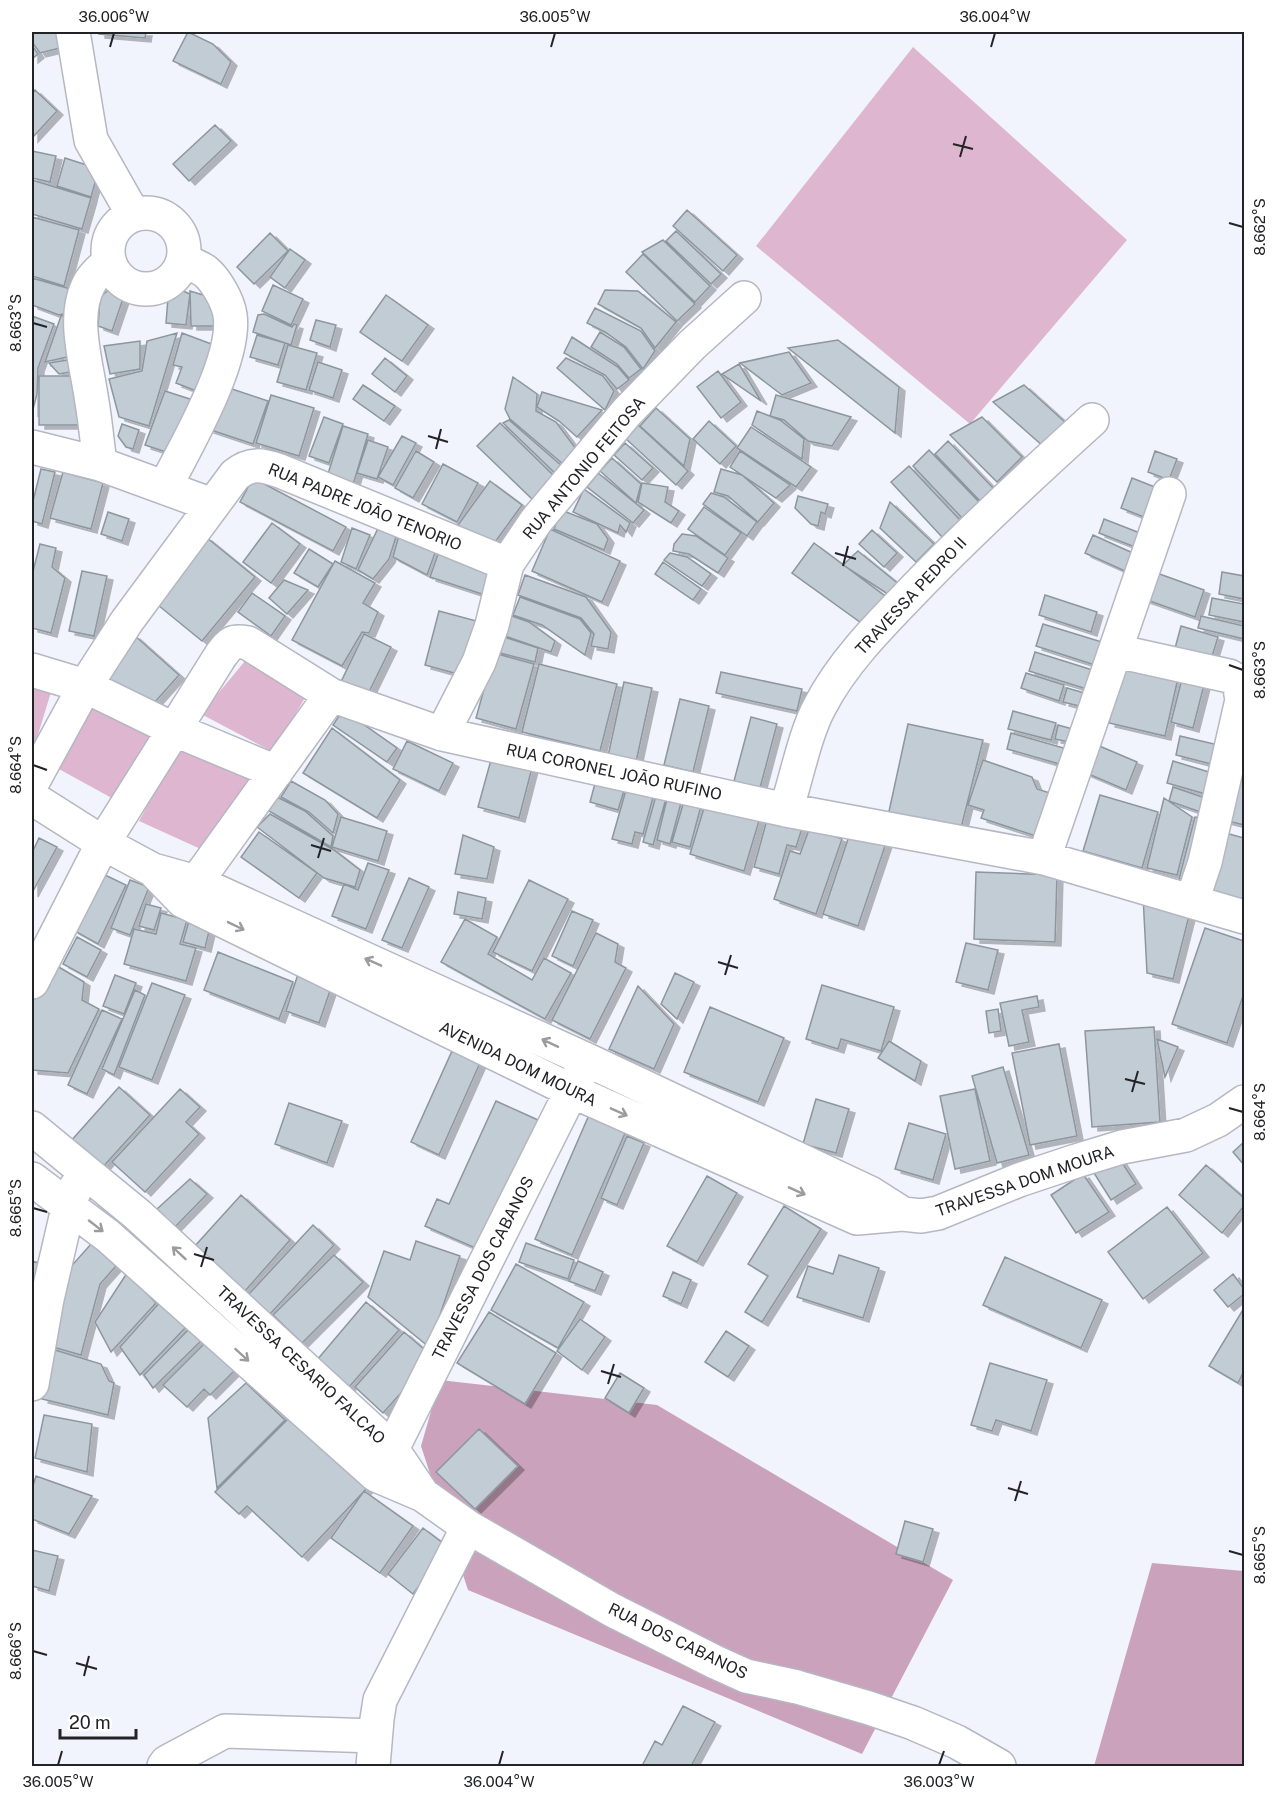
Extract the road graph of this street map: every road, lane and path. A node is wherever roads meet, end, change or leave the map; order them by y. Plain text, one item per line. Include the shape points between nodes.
1 (73, 32) edge
2 (133, 214) junction
3 (184, 260) junction
4 (109, 262) junction
5 (744, 298) dead end
6 (1092, 420) dead end
7 (32, 447) edge
8 (100, 464) junction
9 (165, 487) junction
10 (1168, 494) dead end
11 (212, 505) junction
12 (507, 564) junction
13 (1116, 651) junction
14 (32, 670) edge
15 (85, 686) junction
16 (330, 695) junction
17 (173, 729) junction
18 (442, 734) junction
19 (276, 772) junction
20 (32, 783) edge
21 (32, 798) edge
22 (786, 810) junction
23 (103, 843) junction
24 (1044, 858) junction
25 (190, 891) junction
26 (1192, 901) junction
27 (1245, 917) edge
28 (32, 982) edge
29 (437, 1008) junction
30 (587, 1060) junction
31 (572, 1091) junction
32 (1245, 1102) edge
33 (32, 1128) edge
34 (723, 1141) junction
35 (83, 1172) junction
36 (32, 1179) edge
37 (69, 1204) junction
38 (863, 1205) joint
39 (32, 1384) edge
40 (384, 1462) junction
41 (468, 1527) junction
42 (374, 1751) edge
43 (164, 1767) edge
44 (999, 1767) edge

1 - 2 street via 91,140
2 - 3 street via 153,213 172,222 184,239
2 - 4 street via 117,225 108,243
3 - 4 street via 171,281 147,290 124,282
3 - 9 street via 206,272 222,294 230,314 230,340 202,416
4 - 8 street via 90,283 81,319
5 - 12 street, RUA ANTONIO FEITOSA via 626,413 536,520
6 - 22 street, TRAVESSA PEDRO II via 938,565 838,677 819,707
7 - 8 street
8 - 9 street
9 - 11 street
10 - 13 street
11 - 12 street, RUA PADRE JOÃO TENORIO via 235,475 244,467 258,464
11 - 15 street, RUA PADRE JOÃO TENORIO
12 - 18 street, RUA ANTONIO FEITOSA via 479,662
13 - 24 street
13 - 26 street via 1229,676 1239,682 1242,700 1208,850
14 - 15 street
15 - 17 street
15 - 20 street, RUA PADRE JOÃO TENORIO
16 - 17 street, RUA CORONEL JOÃO RUFINO via 248,644 234,642 221,655
16 - 18 street, RUA CORONEL JOÃO RUFINO
16 - 19 street
17 - 19 street
17 - 23 street, RUA CORONEL JOÃO RUFINO
18 - 22 street, RUA CORONEL JOÃO RUFINO
19 - 25 street
21 - 23 street, AVENIDA DOM MOURA
22 - 24 street, RUA CORONEL JOÃO RUFINO
23 - 25 street, AVENIDA DOM MOURA
23 - 28 street, RUA CORONEL JOÃO RUFINO
24 - 26 street, RUA CORONEL JOÃO RUFINO
25 - 29 street, AVENIDA DOM MOURA
26 - 27 street, RUA CORONEL JOÃO RUFINO
30 -> 29 street, AVENIDA DOM MOURA
29 - 31 street, AVENIDA DOM MOURA
30 - 31 street, TRAVESSA DOS CABANOS
30 - 34 street, AVENIDA DOM MOURA
31 -> 34 street, AVENIDA DOM MOURA
31 - 40 street, TRAVESSA DOS CABANOS
32 - 38 street, TRAVESSA DOM MOURA via 1186,1136 1122,1147 1076,1161 938,1213 921,1216
33 - 35 street, TRAVESSA CESARIO FALCAO
34 - 38 street, AVENIDA DOM MOURA
35 - 37 street
40 -> 35 street, TRAVESSA CESARIO FALCAO via 138,1215
36 - 37 street, TRAVESSA CESARIO FALCAO
37 - 39 street
37 -> 40 street, TRAVESSA CESARIO FALCAO
40 - 41 street, TRAVESSA CESARIO FALCAO
41 - 42 street via 380,1700
41 - 44 street, RUA DOS CABANOS via 612,1610 725,1667 914,1723
42 - 43 street via 225,1731

